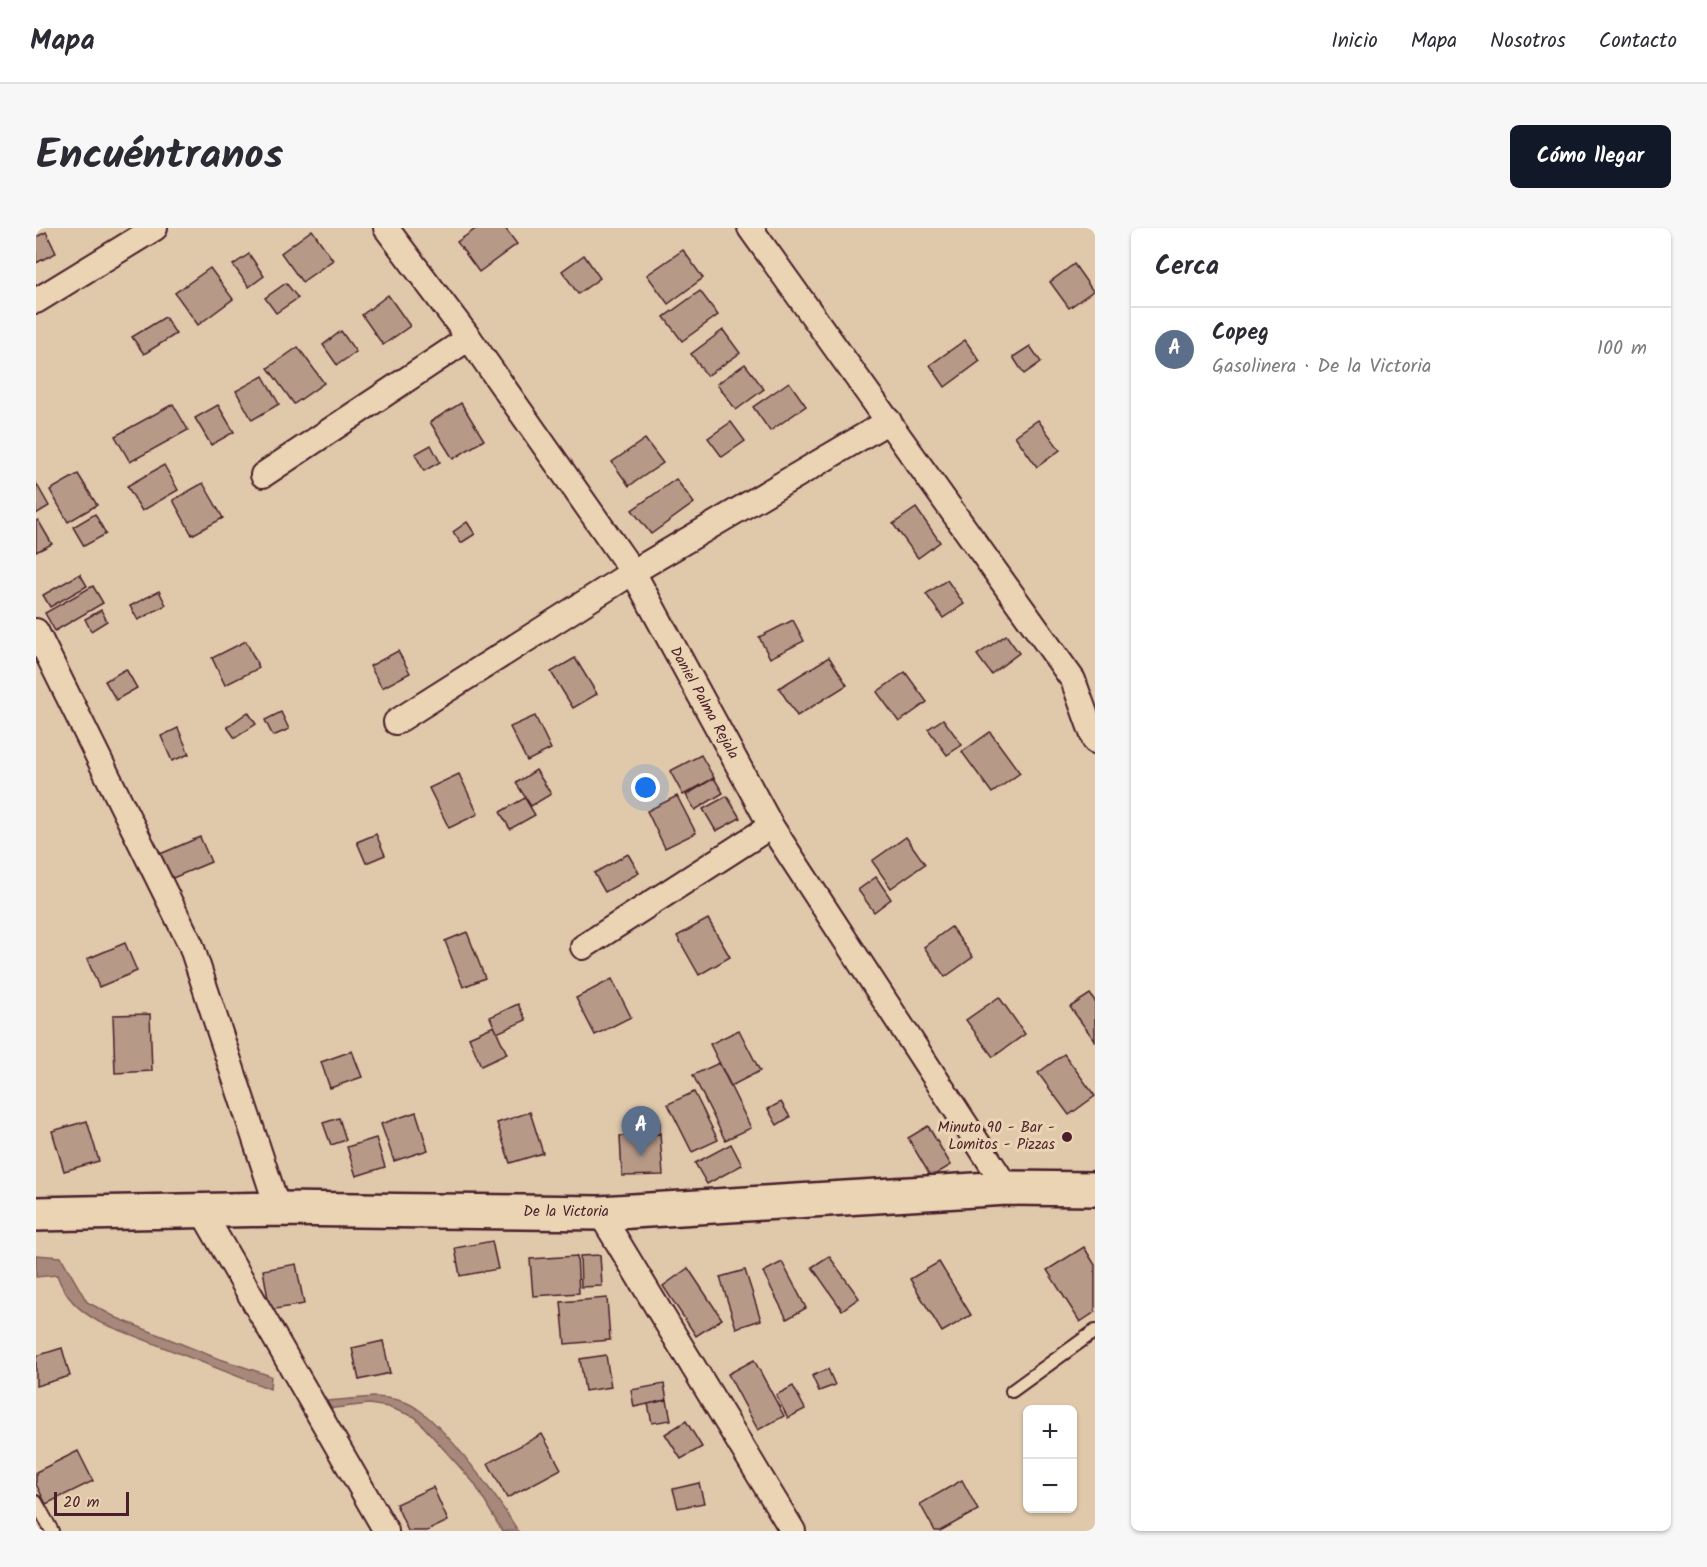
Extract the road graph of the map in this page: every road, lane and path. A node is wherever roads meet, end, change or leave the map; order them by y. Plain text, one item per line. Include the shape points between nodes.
1 (155, 228) edge
2 (386, 228) edge
3 (750, 228) edge
4 (36, 301) edge
5 (469, 338) junction
6 (889, 421) junction
7 (263, 475) dead end
8 (633, 572) junction
9 (36, 632) edge
10 (396, 722) dead end
11 (1095, 741) edge
12 (771, 826) junction
13 (584, 947) dead end
14 (1007, 1188) junction
15 (1095, 1189) edge
16 (278, 1209) junction
17 (202, 1211) junction
18 (600, 1213) junction
19 (36, 1214) edge
20 (1095, 1331) edge
21 (1012, 1391) dead end
22 (36, 1502) edge
23 (52, 1531) edge
24 (386, 1531) edge
25 (793, 1531) edge

1 - 4 street
2 - 5 street, Daniel Palma Rejala
3 - 6 street
5 - 7 street
5 - 8 street, Daniel Palma Rejala
6 - 8 street
6 - 11 street via 1073,680
8 - 10 street
8 - 12 street, Daniel Palma Rejala
9 - 16 street via 191,945
12 - 13 street
12 - 14 street, Daniel Palma Rejala
14 - 15 main road, De la Victoria
14 - 18 main road, De la Victoria
16 - 17 main road, De la Victoria
16 - 18 main road, De la Victoria
17 - 19 main road, De la Victoria
17 - 24 street
18 - 25 street
20 - 21 lane
22 - 23 lane

